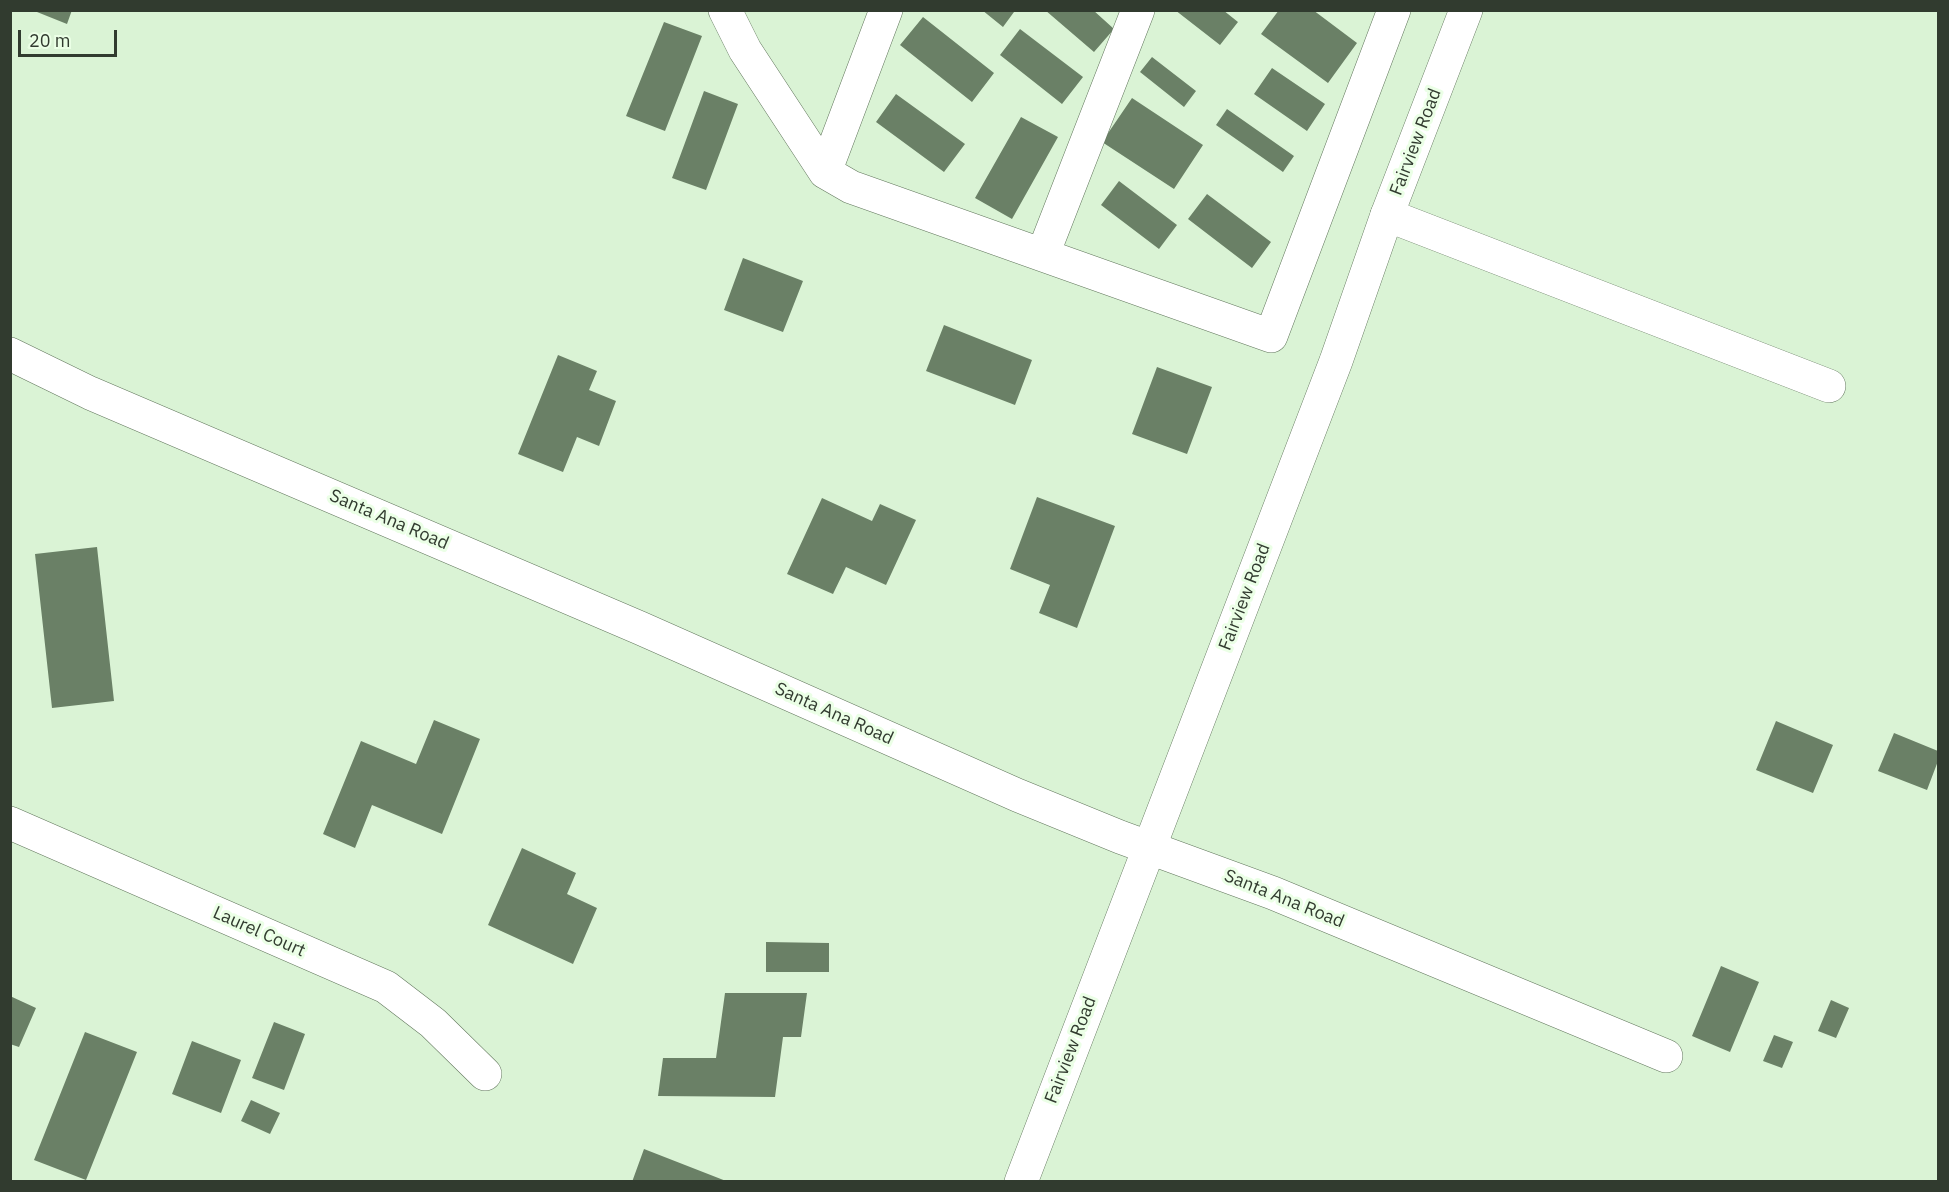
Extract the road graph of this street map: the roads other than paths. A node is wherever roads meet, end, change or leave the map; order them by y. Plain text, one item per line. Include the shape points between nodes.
1 (725, 10) edge
2 (886, 10) edge
3 (1138, 10) edge
4 (1394, 10) edge
5 (1466, 10) edge
6 (825, 172) junction
7 (1388, 215) junction
8 (1043, 254) junction
9 (10, 354) edge
10 (1828, 386) dead end
11 (10, 824) edge
12 (1149, 847) junction
13 (1666, 1056) dead end
14 (486, 1074) dead end
15 (1021, 1182) edge

1 - 6 street via 745,50
2 - 6 street
3 - 8 street
4 - 8 street via 1271,336
5 - 7 street, Fairview Road
6 - 8 street via 851,187
7 - 10 street
7 - 12 street, Fairview Road via 1336,361
9 - 12 street, Santa Ana Road via 90,393 640,628 1017,795
11 - 14 street, Laurel Court via 386,987 433,1023
12 - 13 street, Santa Ana Road via 1273,893
12 - 15 street, Fairview Road

